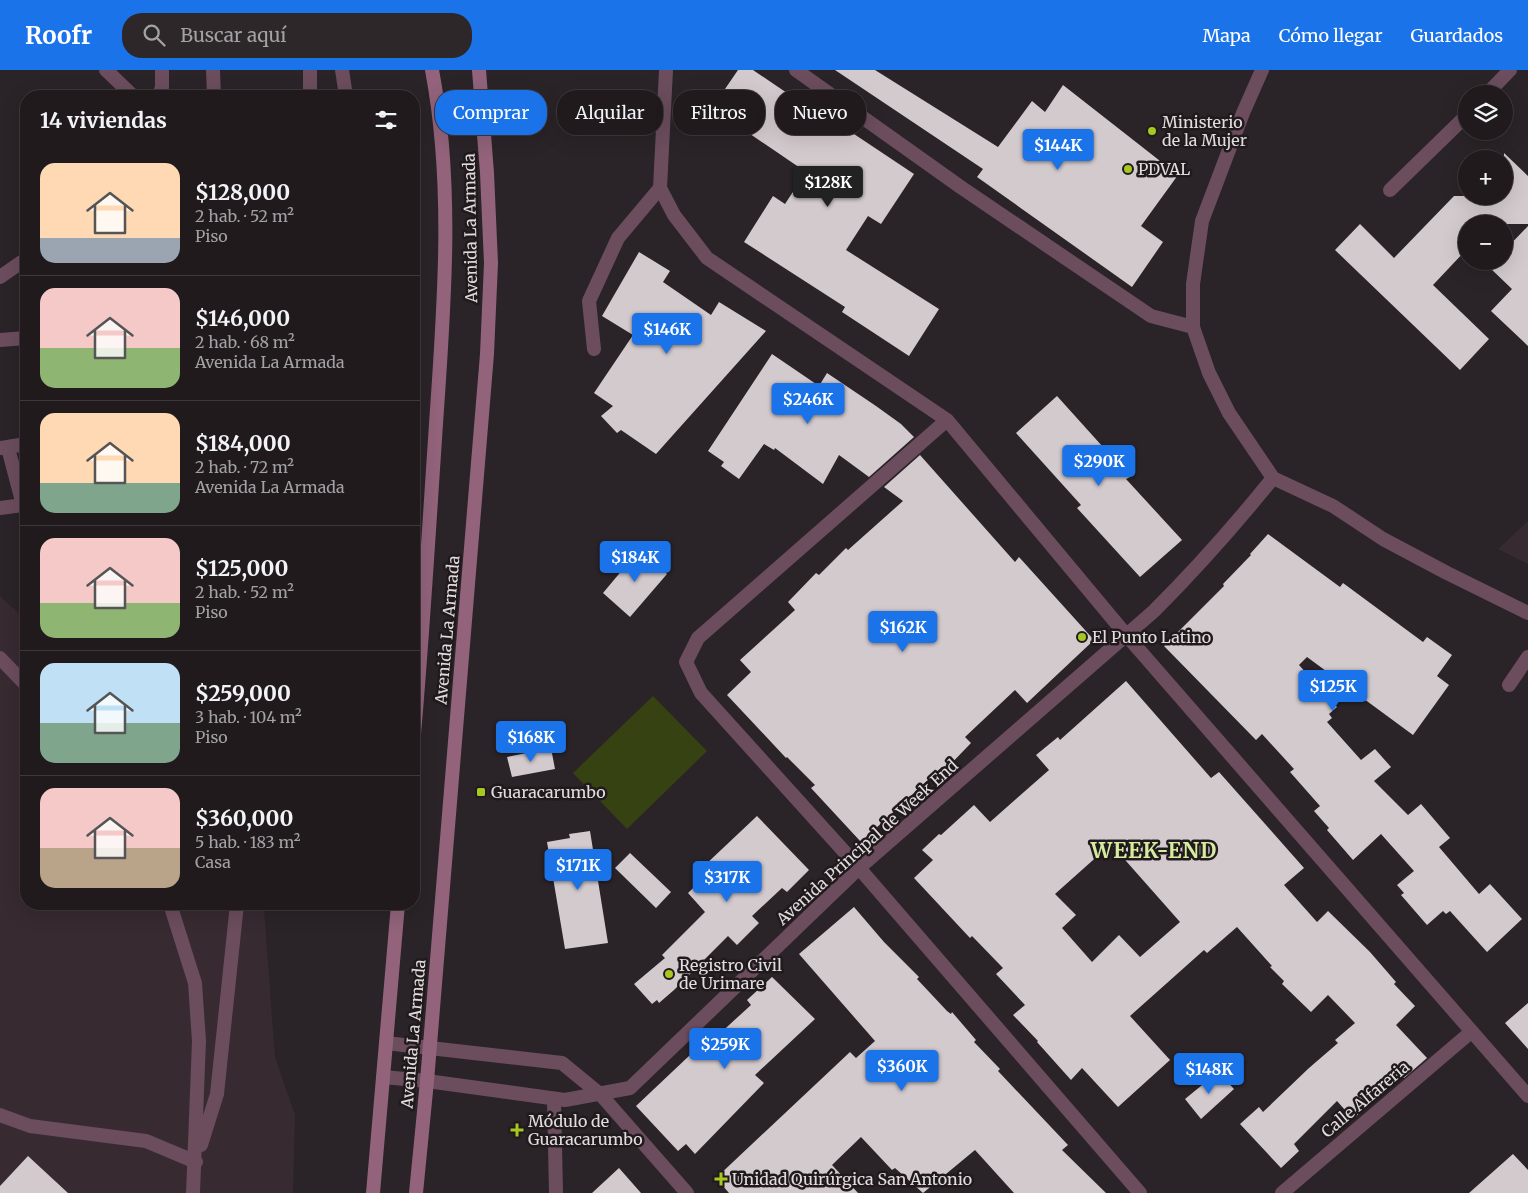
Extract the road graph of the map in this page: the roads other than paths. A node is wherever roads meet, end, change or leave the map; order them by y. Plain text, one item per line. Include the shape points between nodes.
1 (106, 70) edge
2 (162, 70) edge
3 (213, 70) edge
4 (310, 70) edge
5 (342, 70) edge
6 (432, 70) edge
7 (479, 70) edge
8 (666, 70) edge
9 (796, 70) edge
10 (1251, 70) edge
11 (1262, 70) edge
12 (1510, 70) edge
13 (1496, 85) edge
14 (127, 90) edge
15 (161, 90) edge
16 (214, 90) edge
17 (310, 90) edge
18 (345, 90) edge
19 (1252, 91) junction
20 (1458, 124) edge
21 (660, 188) junction
22 (1390, 190) dead end
23 (20, 263) edge
24 (0, 277) edge
25 (1193, 327) junction
26 (20, 338) edge
27 (0, 340) edge
28 (594, 349) dead end
29 (947, 420) junction
30 (20, 445) edge
31 (4, 448) edge
32 (1273, 478) junction
33 (20, 492) edge
34 (20, 506) edge
35 (0, 508) edge
36 (1528, 613) edge
37 (1127, 636) junction
38 (1528, 657) edge
39 (0, 658) edge
40 (420, 668) edge
41 (20, 679) edge
42 (1509, 685) dead end
43 (859, 868) junction
44 (172, 910) edge
45 (236, 910) edge
46 (397, 910) edge
47 (1471, 1032) junction
48 (386, 1043) junction
49 (430, 1047) junction
50 (384, 1077) junction
51 (427, 1081) junction
52 (601, 1095) junction
53 (1528, 1096) edge
54 (554, 1099) junction
55 (0, 1115) edge
56 (196, 1162) junction
57 (194, 1193) edge
58 (373, 1193) edge
59 (416, 1193) edge
60 (556, 1193) edge
61 (686, 1193) edge
62 (1140, 1193) edge
63 (1282, 1193) edge

1 - 14 street
2 - 15 street
3 - 16 street
4 - 17 street
5 - 18 street
6 - 40 main road, Avenida La Armada via 440,126 444,279
7 - 49 main road, Avenida La Armada via 491,263 488,354
8 - 21 street
9 - 25 street via 1151,316
10 - 19 street
11 - 19 street
12 - 13 street
19 - 25 street via 1202,221 1193,284
20 - 22 street
21 - 28 street via 618,238 589,301
21 - 29 street via 674,216 707,258
23 - 24 street
25 - 32 street via 1209,372 1229,413
26 - 27 street
29 - 37 street
29 - 43 street via 698,638 686,662 701,694
30 - 31 street
31 - 33 street
32 - 36 street via 1333,506 1383,539
32 - 37 street, Avenida Principal de Week End via 1197,568
34 - 35 street
37 - 43 street, Avenida Principal de Week End
37 - 47 street
38 - 42 street
39 - 41 street
43 - 52 street, Avenida Principal de Week End via 630,1088
43 - 62 street
44 - 56 street via 195,983 199,1041
45 - 56 street via 217,1094
46 - 48 main road, Avenida La Armada
47 - 53 street
47 - 63 street, Calle Alfareria
48 - 49 street
48 - 50 main road, Avenida La Armada
49 - 51 main road, Avenida La Armada
49 - 52 street via 562,1063
50 - 51 street, Avenida Principal de Week End
50 - 58 main road, Avenida La Armada
51 - 54 street, Avenida Principal de Week End
51 - 59 main road, Avenida La Armada
52 - 54 street, Avenida Principal de Week End
52 - 61 street
54 - 60 street
55 - 56 street via 30,1126 146,1141
56 - 57 street

